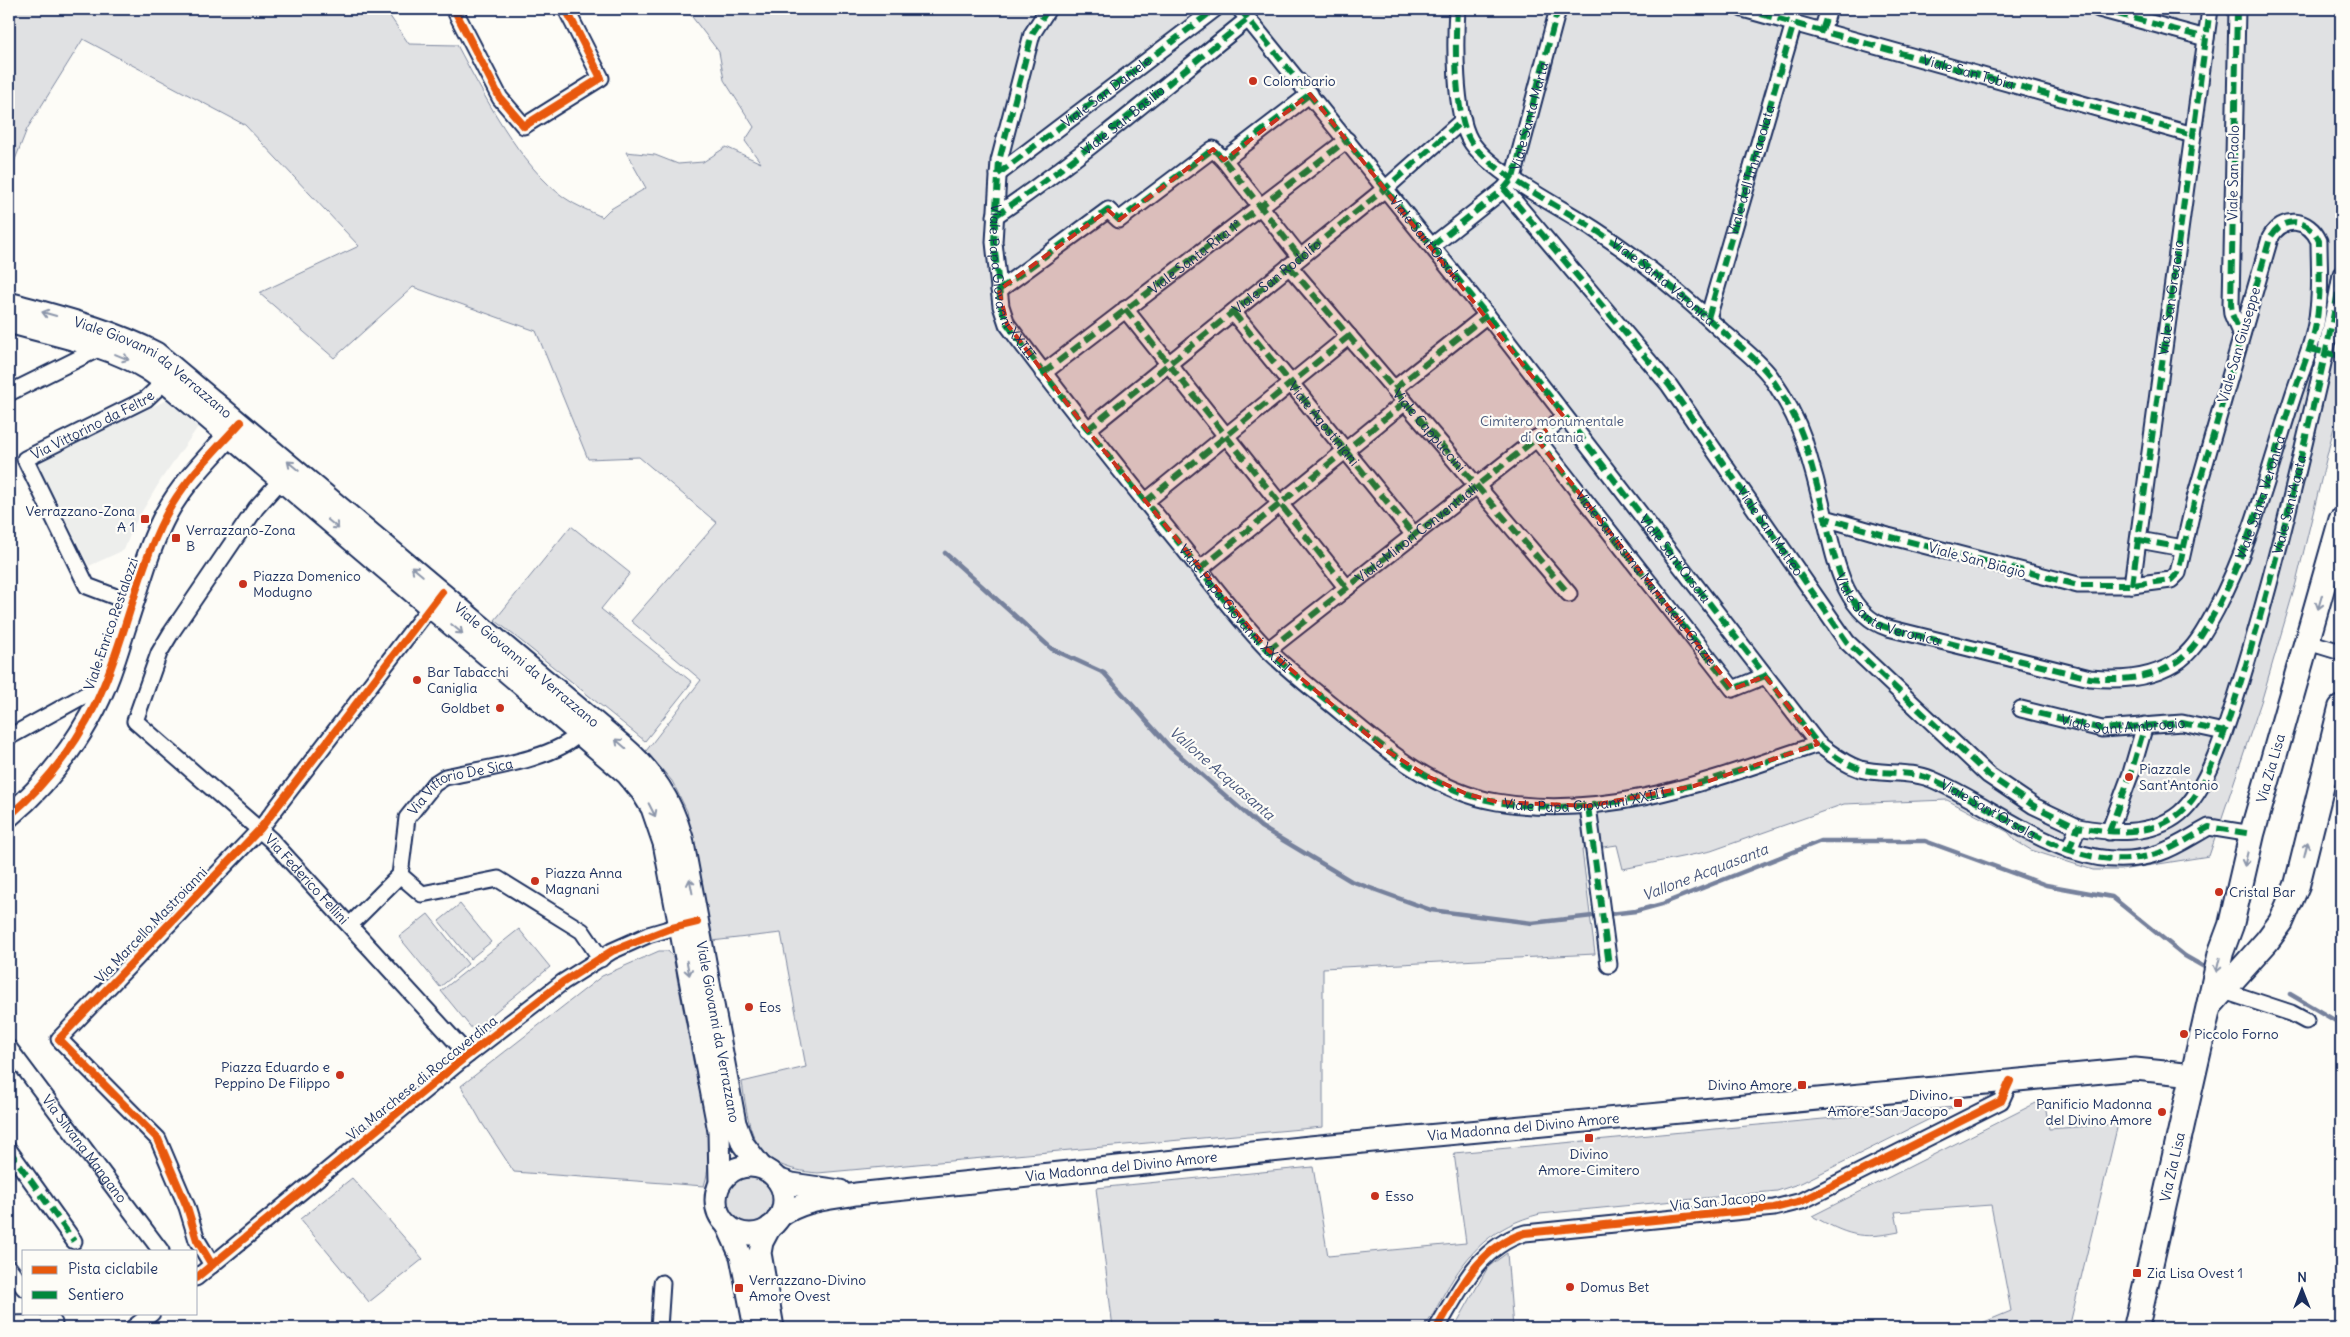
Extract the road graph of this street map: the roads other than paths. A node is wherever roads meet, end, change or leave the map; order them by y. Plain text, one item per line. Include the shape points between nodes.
1 (454, 9) edge
2 (566, 9) edge
3 (1048, 9) edge
4 (1215, 9) edge
5 (1457, 9) edge
6 (1558, 9) edge
7 (1743, 9) edge
8 (1828, 9) edge
9 (2099, 9) edge
10 (2210, 9) edge
11 (2236, 9) edge
12 (1766, 12) edge
13 (1244, 14) edge
14 (1794, 23) junction
15 (1822, 31) junction
16 (2206, 38) junction
17 (1310, 94) junction
18 (1463, 120) junction
19 (2193, 135) junction
20 (1348, 140) junction
21 (1224, 160) junction
22 (998, 174) junction
23 (1508, 184) junction
24 (1386, 188) junction
25 (1260, 207) junction
26 (994, 216) junction
27 (1432, 246) junction
28 (1295, 262) junction
29 (2341, 274) edge
30 (998, 290) junction
31 (9, 303) edge
32 (1125, 309) junction
33 (1233, 312) junction
34 (1487, 315) junction
35 (1708, 318) junction
36 (11, 325) edge
37 (2240, 335) junction
38 (1349, 336) junction
39 (100, 348) junction
40 (2310, 350) junction
41 (2329, 353) junction
42 (152, 361) junction
43 (1169, 364) junction
44 (1043, 373) junction
45 (164, 382) junction
46 (1290, 383) junction
47 (1394, 389) junction
48 (9, 393) edge
49 (1405, 402) junction
50 (1564, 416) junction
51 (235, 429) junction
52 (1087, 430) junction
53 (1226, 436) junction
54 (1536, 438) junction
55 (1345, 451) junction
56 (281, 480) junction
57 (1476, 486) junction
58 (1145, 502) junction
59 (1280, 503) junction
60 (1825, 518) junction
61 (2341, 521) edge
62 (1414, 536) junction
63 (2139, 540) junction
64 (2183, 548) junction
65 (1200, 569) junction
66 (2132, 585) junction
67 (1348, 588) junction
68 (1569, 594) dead end
69 (436, 599) junction
70 (132, 603) junction
71 (2308, 642) junction
72 (1268, 650) junction
73 (2341, 652) edge
74 (1765, 676) junction
75 (105, 684) junction
76 (2341, 708) edge
77 (2021, 709) dead end
78 (2145, 725) junction
79 (2224, 732) junction
80 (579, 733) junction
81 (9, 737) edge
82 (1818, 744) junction
83 (1588, 806) junction
84 (9, 816) edge
85 (2078, 826) junction
86 (260, 829) junction
87 (2109, 832) junction
88 (2252, 834) junction
89 (2069, 850) junction
90 (400, 875) junction
91 (689, 924) junction
92 (2231, 924) junction
93 (350, 925) junction
94 (2267, 942) junction
95 (601, 959) junction
96 (1609, 965) dead end
97 (2216, 998) junction
98 (2306, 1022) dead end
99 (9, 1048) edge
100 (468, 1055) junction
101 (715, 1066) junction
102 (2194, 1075) junction
103 (2010, 1081) junction
104 (9, 1150) edge
105 (769, 1173) junction
106 (720, 1183) junction
107 (856, 1194) junction
108 (775, 1222) junction
109 (727, 1226) junction
110 (74, 1241) dead end
111 (160, 1250) edge
112 (212, 1266) junction
113 (9, 1268) edge
114 (198, 1276) edge
115 (662, 1283) dead end
116 (22, 1285) edge
117 (151, 1314) edge
118 (53, 1321) edge
119 (9, 1324) edge
120 (133, 1328) edge
121 (659, 1328) edge
122 (755, 1328) edge
123 (773, 1328) edge
124 (1437, 1328) edge
125 (2136, 1328) edge

1 - 2 street via 500,98 524,126 601,78
3 - 22 street, Viale Papa Giovanni XXIII via 1032,34
4 - 22 street, Viale San Daniele
5 - 18 street, Viale Santa Veronica via 1457,65
6 - 23 street, Viale Santa Marta
7 - 12 street, Viale San Tobia
8 - 15 street
9 - 16 street
10 - 16 street, Viale San Gregorio
11 - 37 street, Viale San Paolo via 2231,304
12 - 14 street, Viale San Tobia
13 - 17 street, Viale Sant'Orsola
13 - 26 street, Viale San Basilio via 1126,119 1034,190
14 - 15 street, Viale San Tobia
14 - 35 street, Viale dell'Immacolata
15 - 19 street, Viale San Tobia
16 - 19 street, Viale San Gregorio
17 - 20 street, Viale Sant'Orsola
17 - 21 street
18 - 23 street, Viale Santa Veronica via 1479,153
18 - 24 street, Viale San Rodolfo
19 - 63 street, Viale San Gregorio
20 - 24 street, Viale Sant'Orsola
20 - 25 street, Viale Santa Rita 1°
21 - 25 street, Viale Cappuccini
21 - 30 street via 1213,149 1118,220 1108,210
22 - 26 street, Viale Papa Giovanni XXIII
23 - 27 street
23 - 35 street, Viale Santa Veronica via 1624,248
23 - 85 street, Viale San Matteo via 1669,385 1848,642 1988,775 2034,806
24 - 27 street, Viale Sant'Orsola
24 - 28 street, Viale San Rodolfo
25 - 28 street, Viale Cappuccini
25 - 32 street, Viale Santa Rita 1°
26 - 30 street, Viale Papa Giovanni XXIII
27 - 34 street, Viale Sant'Orsola
28 - 33 street, Viale San Rodolfo
28 - 38 street, Viale Cappuccini
29 - 41 street, Viale Sant'Agata
30 - 44 street, Viale Papa Giovanni XXIII via 1007,324
42 -> 31 main road, Viale Giovanni da Verrazzano via 126,338
32 - 43 street
32 - 44 street, Viale Santa Rita 1°
33 - 43 street, Viale San Rodolfo
33 - 46 street, Viale Agostiniani
34 - 47 street
34 - 50 street, Viale Sant'Orsola
35 - 60 street, Viale Santa Veronica via 1764,370 1786,401 1804,440
36 - 39 main road, Viale Giovanni da Verrazzano
37 - 40 street, Viale San Giuseppe via 2274,230 2286,223 2303,223 2319,241 2318,310
37 - 64 street, Viale San Giuseppe
38 - 46 street
38 - 47 street, Viale Cappuccini
39 -> 42 main road, Viale Giovanni da Verrazzano via 121,356
39 - 48 street
40 - 41 street
40 - 60 street, Viale Santa Veronica via 2254,522 2226,589 2198,642 2180,659 2157,672 2112,680 2071,675 1876,624 1858,608 1847,589 1834,556
41 - 79 street, Viale Sant'Agata via 2261,617
42 - 45 main road, Viale Giovanni da Verrazzano
42 - 51 main road, Viale Giovanni da Verrazzano
43 - 52 street, Viale San Rodolfo
43 - 53 street
44 - 52 street, Viale Papa Giovanni XXIII
45 - 51 main road, Viale Giovanni da Verrazzano
45 - 70 street, Via Vittorino da Feltre via 146,398 25,459 87,586
46 - 53 street
46 - 55 street, Viale Agostiniani
47 - 49 street, Viale Cappuccini
49 - 55 street
49 - 57 street, Viale Cappuccini
50 - 54 street, Viale Minori Conventuali
50 - 74 street, Viale Sant'Orsola
51 - 56 main road, Viale Giovanni da Verrazzano
69 -> 51 main road, Viale Giovanni da Verrazzano
51 - 70 main road, Viale Enrico Pestalozzi via 188,482 166,514
52 - 58 street, Viale Papa Giovanni XXIII
53 - 58 street
53 - 59 street
54 - 57 street, Viale Minori Conventuali
54 - 74 street, Viale Santissima Maria delle Grazie via 1733,689
55 - 59 street
55 - 62 street, Viale Agostiniani
56 -> 69 main road, Viale Giovanni da Verrazzano
56 - 86 street, Via Federico Fellini via 256,508 171,633 159,653 135,720
57 - 62 street, Viale Minori Conventuali
57 - 68 street, Viale Cappuccini
58 - 65 street, Viale Papa Giovanni XXIII
59 - 65 street
59 - 67 street
60 - 66 street, Viale San Biagio via 2058,581 2096,587
61 -> 71 main road, Via Zia Lisa
62 - 67 street, Viale Minori Conventuali
63 - 64 street
63 - 66 street, Viale San Gregorio
64 - 66 street, Viale San Giuseppe via 2178,573 2171,580
65 - 72 street, Viale Papa Giovanni XXIII
67 - 72 street, Viale Minori Conventuali
69 -> 80 main road, Viale Giovanni da Verrazzano
69 - 86 street, Via Marcello Mastroianni
91 -> 69 main road, Viale Giovanni da Verrazzano via 676,819 664,792 651,774 623,746
70 - 75 main road, Viale Enrico Pestalozzi
71 - 73 street
71 - 88 main road, Via Zia Lisa
72 - 83 street, Viale Papa Giovanni XXIII via 1384,749 1427,776 1467,794 1497,802
74 - 82 street, Viale Sant'Orsola
75 - 81 street
75 - 84 main road, Viale Enrico Pestalozzi via 91,716 66,755
94 -> 76 main road, Via Zia Lisa via 2281,922 2297,885
77 - 78 street, Viale Sant'Ambrogio via 2102,729
78 - 79 street, Viale Sant'Ambrogio via 2182,722
78 - 87 street
79 - 87 street, Viale Sant'Agata via 2213,762 2180,813 2155,827
80 - 90 street, Via Vittorio De Sica via 570,743 548,753 445,777 434,784 407,818
80 -> 91 main road, Viale Giovanni da Verrazzano via 627,774 652,808
82 - 83 street, Viale Papa Giovanni XXIII via 1694,786 1628,802
82 - 89 street, Viale Sant'Orsola via 1847,764 1861,769 1930,778
83 - 96 street
85 - 87 street, Viale San Matteo
85 - 89 street
86 - 93 street, Via Federico Fellini
86 - 112 street, Via Marcello Mastroianni via 59,1039 158,1139 187,1207 197,1240
88 - 89 street, Viale Sant'Orsola via 2210,827 2180,844 2134,858 2094,857
88 -> 92 main road, Via Zia Lisa
90 - 93 street
90 - 95 street via 422,894 498,880 582,931
91 - 95 street, Via Marchese di Roccaverdina via 648,935
91 - 101 main road, Viale Giovanni da Verrazzano
92 - 94 main road via 2239,938 2246,942
92 -> 97 main road, Via Zia Lisa via 2221,952
93 - 100 street, Via Federico Fellini
94 - 97 main road, Via Zia Lisa
95 - 100 street, Via Marchese di Roccaverdina via 563,982
97 - 98 street via 2291,1013
97 - 102 main road, Via Zia Lisa
99 - 111 street, Via Silvana Mangano
100 - 112 street, Via Marchese di Roccaverdina
101 - 105 main road, Viale Giovanni da Verrazzano via 738,1133
101 - 106 main road, Viale Giovanni da Verrazzano
102 - 103 main road, Via Madonna del Divino Amore via 2136,1069
102 - 125 main road, Via Zia Lisa
103 - 107 main road, Via Madonna del Divino Amore via 1310,1147
103 - 124 street, Via San Jacopo via 2000,1101 1802,1201 1774,1208 1525,1233 1508,1238 1480,1260
104 - 110 street
105 - 106 main road via 748,1166 734,1169
105 - 107 main road via 792,1184
105 - 108 main road via 783,1193 782,1209
106 - 109 main road via 716,1205
107 - 108 main road via 802,1204 791,1208
108 - 109 main road via 764,1231 748,1234
108 - 123 main road via 762,1242 760,1252
109 - 122 main road via 741,1256
112 - 114 street, Via Marchese di Roccaverdina
113 - 116 street
115 - 121 street
117 - 120 street
118 - 119 street

